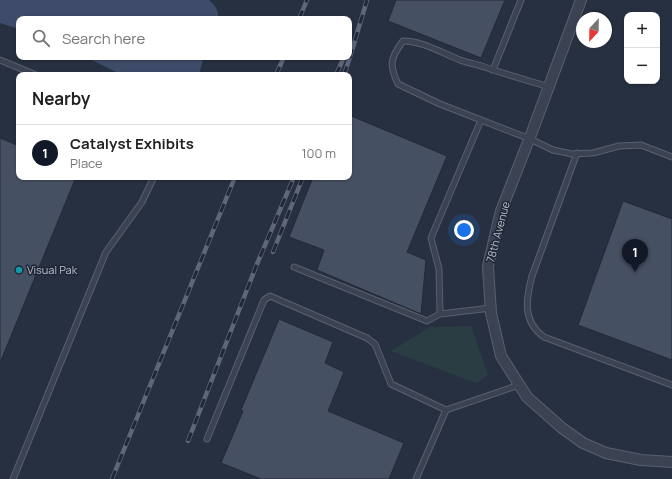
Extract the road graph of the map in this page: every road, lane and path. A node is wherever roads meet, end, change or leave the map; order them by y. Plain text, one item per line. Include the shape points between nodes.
1 (522, 0) edge
2 (581, 0) edge
3 (0, 60) edge
4 (493, 70) junction
5 (29, 72) edge
6 (549, 87) junction
7 (481, 120) junction
8 (530, 139) junction
9 (577, 153) junction
10 (672, 157) edge
11 (153, 180) edge
12 (294, 267) dead end
13 (491, 308) junction
14 (440, 314) junction
15 (520, 385) junction
16 (672, 385) edge
17 (446, 410) junction
18 (207, 439) dead end
19 (672, 462) edge
20 (13, 479) edge
21 (416, 479) edge

1 - 4 lane
2 - 6 street, 78th Avenue
3 - 5 lane
4 - 6 lane
4 - 7 lane via 413,41 403,41 396,50 391,65 398,84
6 - 8 street, 78th Avenue
7 - 8 lane
7 - 14 lane via 431,238 439,269
8 - 9 lane via 553,150
8 - 13 street, 78th Avenue via 501,211 488,266
9 - 10 lane via 641,145
9 - 16 lane via 532,276 528,293 531,324 544,337
11 - 20 lane via 142,202 106,252
12 - 14 lane via 427,321
13 - 14 lane
13 - 15 street, 78th Avenue via 501,356
15 - 17 lane
15 - 19 street, 78th Avenue via 527,397 583,443 606,453 641,460
17 - 18 lane via 391,384 375,344 367,338 270,296 264,300
17 - 21 lane

